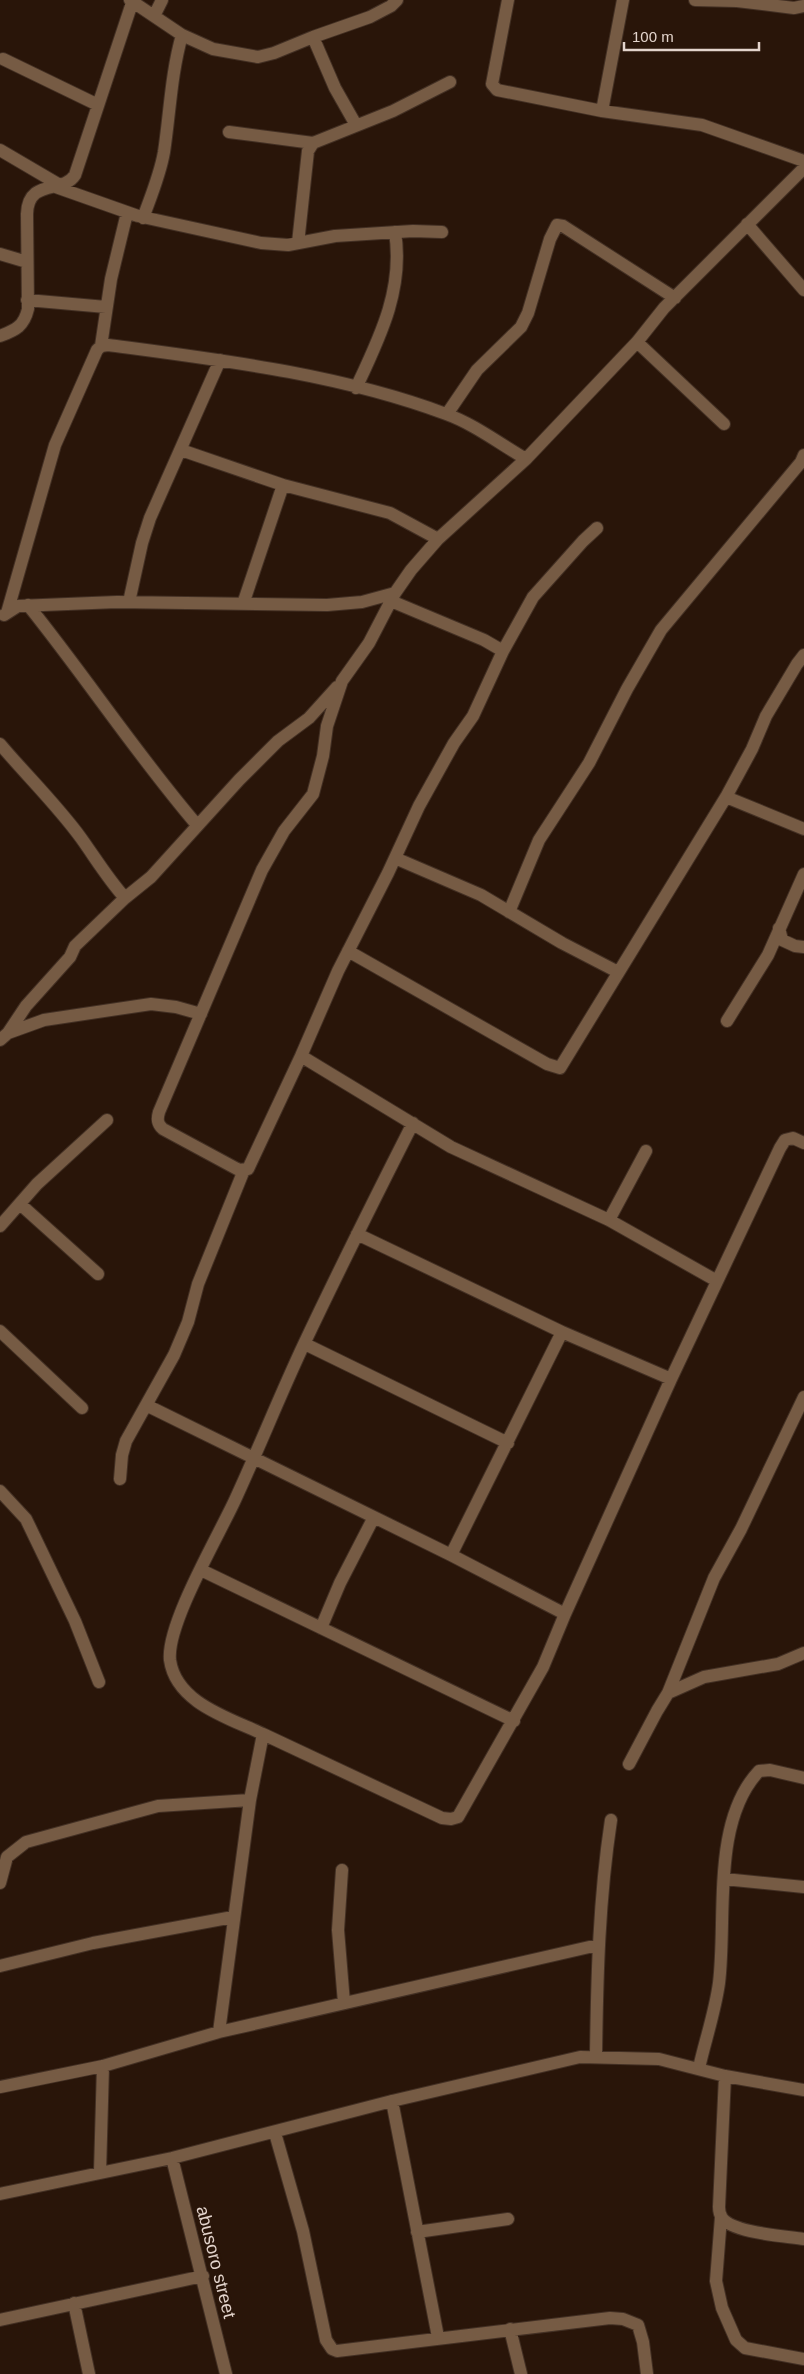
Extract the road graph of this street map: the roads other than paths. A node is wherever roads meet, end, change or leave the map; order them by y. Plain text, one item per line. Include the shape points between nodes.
1 (162, 0) edge
2 (397, 0) edge
3 (508, 0) edge
4 (623, 0) edge
5 (695, 0) edge
6 (737, 1) edge
7 (131, 2) edge
8 (804, 6) edge
9 (154, 16) junction
10 (182, 35) junction
11 (313, 37) junction
12 (1, 60) edge
13 (450, 82) dead end
14 (98, 105) junction
15 (602, 111) junction
16 (356, 125) junction
17 (229, 132) dead end
18 (313, 143) junction
19 (0, 150) edge
20 (804, 161) edge
21 (804, 168) edge
22 (56, 185) junction
23 (127, 213) junction
24 (143, 218) junction
25 (748, 224) junction
26 (396, 232) junction
27 (442, 232) dead end
28 (298, 243) junction
29 (0, 254) edge
30 (27, 262) junction
31 (804, 290) edge
32 (675, 298) junction
33 (27, 300) junction
34 (106, 306) junction
35 (0, 336) edge
36 (637, 342) junction
37 (101, 346) junction
38 (220, 360) junction
39 (356, 388) junction
40 (448, 414) junction
41 (724, 424) dead end
42 (181, 450) junction
43 (804, 455) edge
44 (526, 459) junction
45 (283, 485) junction
46 (597, 528) dead end
47 (438, 539) junction
48 (393, 597) junction
49 (129, 602) junction
50 (243, 604) junction
51 (28, 606) junction
52 (3, 615) edge
53 (503, 651) junction
54 (804, 656) edge
55 (342, 681) junction
56 (309, 718) junction
57 (327, 726) junction
58 (0, 744) edge
59 (726, 797) junction
60 (197, 825) junction
61 (804, 829) edge
62 (395, 858) junction
63 (804, 874) edge
64 (125, 898) junction
65 (509, 912) junction
66 (779, 928) junction
67 (804, 946) edge
68 (348, 951) junction
69 (618, 972) junction
70 (201, 1014) junction
71 (727, 1021) dead end
72 (4, 1037) edge
73 (301, 1056) junction
74 (108, 1120) dead end
75 (413, 1123) junction
76 (804, 1143) edge
77 (646, 1151) dead end
78 (244, 1170) junction
79 (20, 1204) junction
80 (609, 1220) junction
81 (0, 1226) edge
82 (357, 1234) junction
83 (98, 1274) dead end
84 (717, 1281) junction
85 (0, 1331) edge
86 (562, 1332) junction
87 (304, 1344) junction
88 (671, 1379) junction
89 (804, 1397) edge
90 (146, 1405) junction
91 (82, 1408) dead end
92 (508, 1443) junction
93 (252, 1458) junction
94 (120, 1479) dead end
95 (0, 1491) edge
96 (374, 1517) junction
97 (451, 1555) junction
98 (201, 1570) junction
99 (564, 1614) junction
100 (321, 1628) junction
101 (804, 1653) edge
102 (99, 1682) dead end
103 (668, 1693) junction
104 (514, 1721) junction
105 (263, 1734) junction
106 (629, 1764) dead end
107 (804, 1778) edge
108 (250, 1800) junction
109 (611, 1820) dead end
110 (342, 1870) dead end
111 (724, 1879) junction
112 (0, 1883) edge
113 (804, 1887) edge
114 (233, 1917) junction
115 (598, 1945) junction
116 (0, 1966) edge
117 (344, 2003) junction
118 (219, 2032) junction
119 (596, 2056) junction
120 (103, 2066) junction
121 (699, 2068) junction
122 (725, 2076) junction
123 (0, 2087) edge
124 (804, 2090) edge
125 (392, 2102) junction
126 (275, 2133) junction
127 (172, 2158) junction
128 (100, 2172) junction
129 (0, 2194) edge
130 (721, 2217) junction
131 (508, 2219) dead end
132 (417, 2232) junction
133 (804, 2239) edge
134 (203, 2276) junction
135 (74, 2303) junction
136 (0, 2320) edge
137 (510, 2329) junction
138 (438, 2337) junction
139 (804, 2359) edge
140 (89, 2374) edge
141 (226, 2374) edge
142 (521, 2374) edge
143 (647, 2374) edge

1 - 9 street
2 - 11 street via 370,17
3 - 15 street via 493,88
4 - 15 street
5 - 6 street
6 - 8 street via 794,8
7 - 9 street
7 - 14 street
9 - 10 street
10 - 11 street via 212,49 258,57
10 - 24 street via 174,63 164,152 158,180
11 - 16 street via 335,88
12 - 14 street
13 - 16 street via 393,111
14 - 22 street via 75,174 70,180
15 - 20 street via 702,124
16 - 18 street
17 - 18 street
18 - 28 street via 308,151
19 - 22 street
21 - 25 street
22 - 23 street
22 - 30 street via 36,192 29,201
23 - 24 street
23 - 34 street
24 - 28 street via 261,243
25 - 31 street
25 - 32 street
26 - 27 street
26 - 28 street via 335,236
26 - 39 street via 398,267 393,298 382,332
29 - 30 street
30 - 33 street
32 - 36 street
32 - 40 street via 557,225 521,327 477,370
33 - 34 street
33 - 35 street via 24,323
34 - 37 street
36 - 41 street
36 - 44 street
37 - 38 street
37 - 52 street via 55,445 43,495
38 - 39 street
38 - 42 street
39 - 40 street
40 - 44 street
42 - 45 street
42 - 49 street via 150,518
43 - 65 street via 660,630 589,763 539,840
44 - 47 street
45 - 47 street via 390,513
45 - 50 street
46 - 53 street via 533,598
47 - 48 street
48 - 50 street via 327,605
48 - 53 street
48 - 55 street via 369,643
49 - 50 street
49 - 51 street
51 - 52 street via 18,606
51 - 60 street via 73,661 152,771
53 - 62 street via 473,716 423,798
54 - 59 street via 766,716
55 - 56 street
55 - 57 street
56 - 57 street
56 - 60 street via 278,741
57 - 70 street via 313,794 284,831 262,870
58 - 64 street via 48,797 81,838 108,880
59 - 61 street
59 - 69 street
60 - 64 street via 151,877
62 - 65 street
62 - 68 street
63 - 66 street
64 - 72 street via 75,946 70,957 26,1006
65 - 69 street
66 - 67 street via 782,940
66 - 71 street via 768,955
68 - 69 street via 546,1064 560,1068
68 - 73 street
70 - 72 street via 151,1004 44,1020
70 - 78 street via 160,1112 160,1126
73 - 75 street
73 - 78 street via 248,1169
74 - 79 street via 67,1155
75 - 80 street via 451,1147
75 - 82 street
76 - 84 street via 793,1138 785,1140
77 - 80 street
78 - 90 street via 198,1284 188,1322
79 - 81 street
79 - 83 street
80 - 84 street
82 - 86 street
82 - 87 street
84 - 88 street
85 - 91 street
86 - 88 street
86 - 92 street
87 - 92 street
87 - 93 street
88 - 99 street
89 - 103 street via 742,1529 714,1578
90 - 93 street
90 - 94 street via 122,1455
92 - 97 street
93 - 96 street
93 - 98 street
95 - 102 street via 26,1519 75,1620
96 - 97 street
96 - 100 street
97 - 99 street
98 - 100 street
98 - 105 street via 178,1617 170,1648 170,1661 178,1684 205,1706
99 - 104 street via 543,1667
100 - 104 street
101 - 103 street via 778,1664 704,1677
103 - 106 street
104 - 105 street via 461,1813 451,1819 429,1812
105 - 108 street
107 - 111 street via 770,1770 758,1771 736,1806
108 - 112 street via 158,1806 26,1842 7,1857
108 - 114 street
109 - 115 street
110 - 117 street via 338,1930
111 - 113 street
111 - 121 street via 719,1983
114 - 116 street via 93,1943
114 - 118 street
115 - 117 street
115 - 119 street
117 - 118 street
118 - 120 street
119 - 121 street via 659,2059
119 - 125 street via 542,2065
120 - 123 street
120 - 128 street
121 - 122 street
122 - 124 street
122 - 130 street
125 - 126 street
125 - 132 street
126 - 127 street
126 - 138 street via 329,2347 337,2351
127 - 128 street
127 - 134 street, abusoro street
128 - 129 street
130 - 133 street via 741,2229
130 - 139 street via 716,2281 722,2308 736,2340 745,2348
131 - 132 street
132 - 138 street
134 - 135 street
134 - 141 street, abusoro street
135 - 136 street
135 - 140 street
137 - 138 street
137 - 142 street
137 - 143 street via 603,2318 623,2319 638,2325

